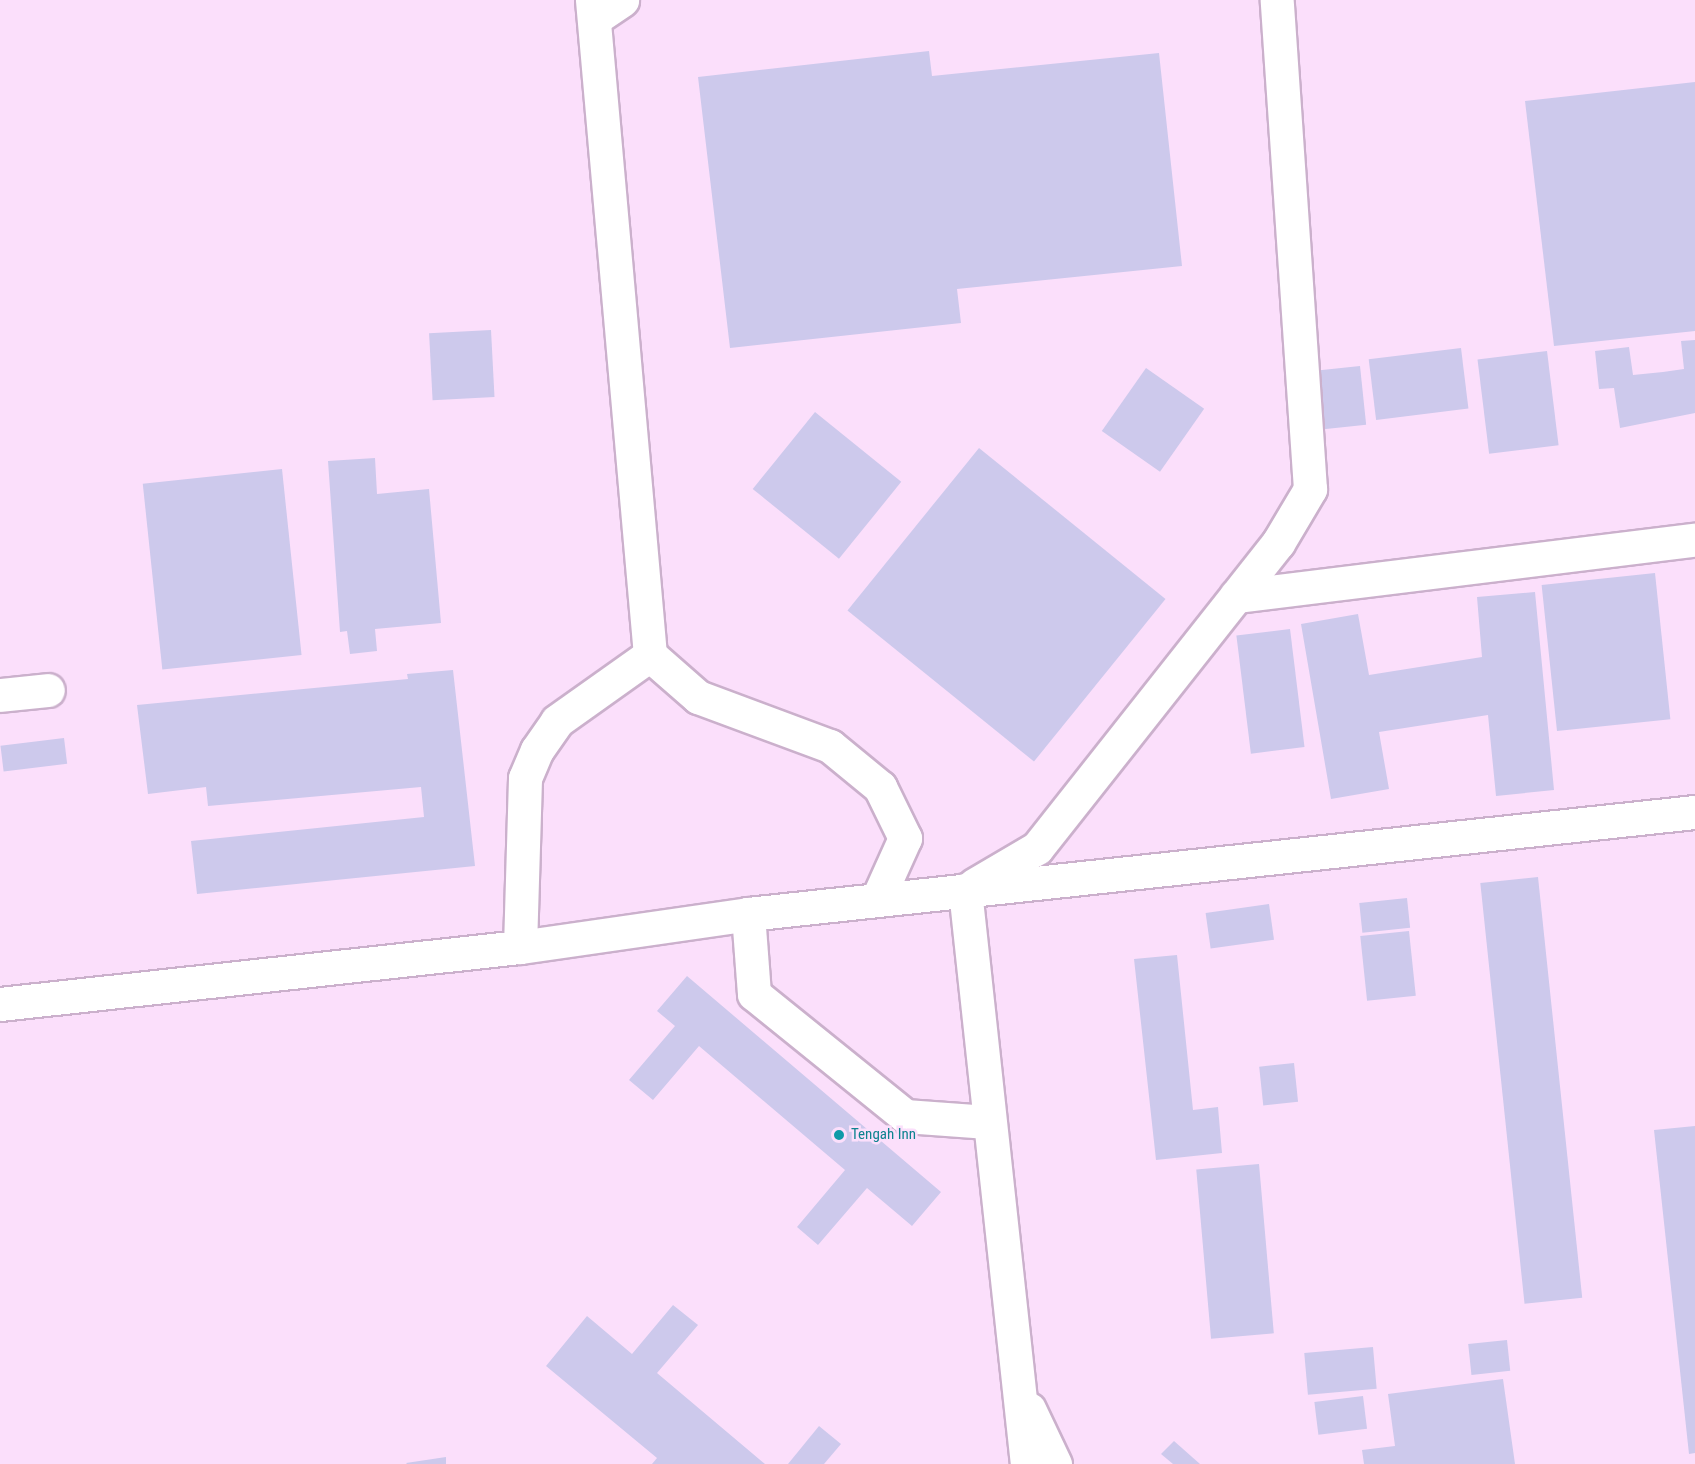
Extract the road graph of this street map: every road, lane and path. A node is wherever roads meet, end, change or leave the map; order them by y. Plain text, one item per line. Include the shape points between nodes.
1 (622, 0) edge
2 (1277, 0) edge
3 (593, 10) edge
4 (1695, 540) edge
5 (1236, 596) junction
6 (650, 655) junction
7 (48, 690) dead end
8 (0, 695) edge
9 (1695, 812) edge
10 (965, 890) junction
11 (877, 900) junction
12 (748, 914) junction
13 (520, 947) junction
14 (0, 1004) edge
15 (988, 1122) junction
16 (1018, 1386) junction
17 (1027, 1464) edge
18 (1055, 1464) edge

1 - 3 lane
2 - 5 lane via 1310,489
3 - 6 lane
4 - 5 lane
5 - 10 lane via 1036,848
6 - 11 lane via 698,697 830,746 880,787 905,838
6 - 13 lane via 557,721 537,750 525,778
7 - 8 lane
9 - 10 lane
10 - 11 lane
10 - 15 lane
11 - 12 lane
12 - 13 lane
12 - 15 lane via 754,994 905,1116
13 - 14 lane
15 - 16 lane
16 - 17 lane
16 - 18 lane

